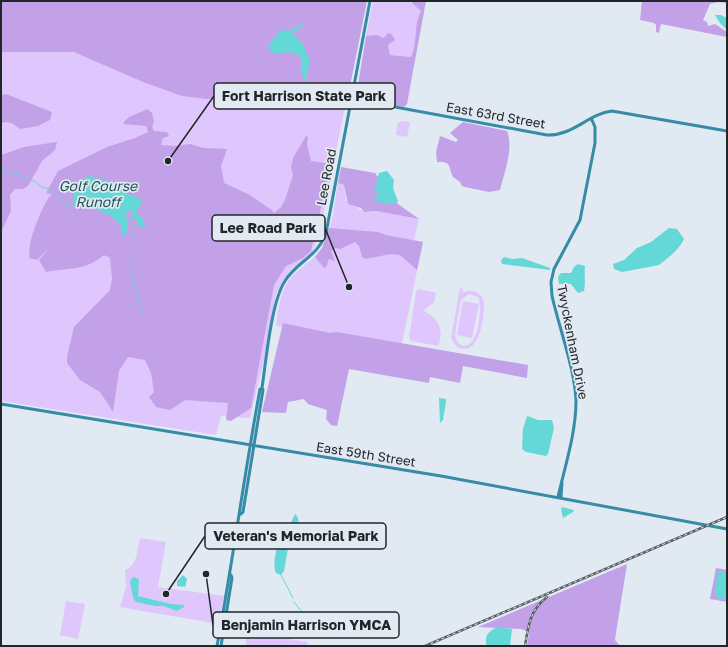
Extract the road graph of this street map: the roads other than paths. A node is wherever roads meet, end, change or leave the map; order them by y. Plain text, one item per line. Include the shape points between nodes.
1 (370, 1) edge
2 (352, 99) junction
3 (591, 118) junction
4 (727, 131) edge
5 (1, 404) edge
6 (252, 445) junction
7 (559, 497) junction
8 (727, 529) edge
9 (230, 576) junction
10 (217, 646) edge
11 (221, 646) edge

1 - 2 street, Lee Road
2 - 3 street, East 63rd Street via 547,134 567,132
2 - 6 street, Lee Road via 326,233 316,252 292,272 280,290 260,389
3 - 4 street, East 63rd Street via 615,111
3 - 7 street, Twyckenham Drive via 595,127 595,143 580,220 555,267 551,285 576,398
5 - 6 street, East 59th Street
6 - 7 street, East 59th Street
6 - 9 street, Lee Road
7 - 8 street, East 59th Street
9 - 10 street, Lee Road
9 - 11 street, Lee Road via 232,578

